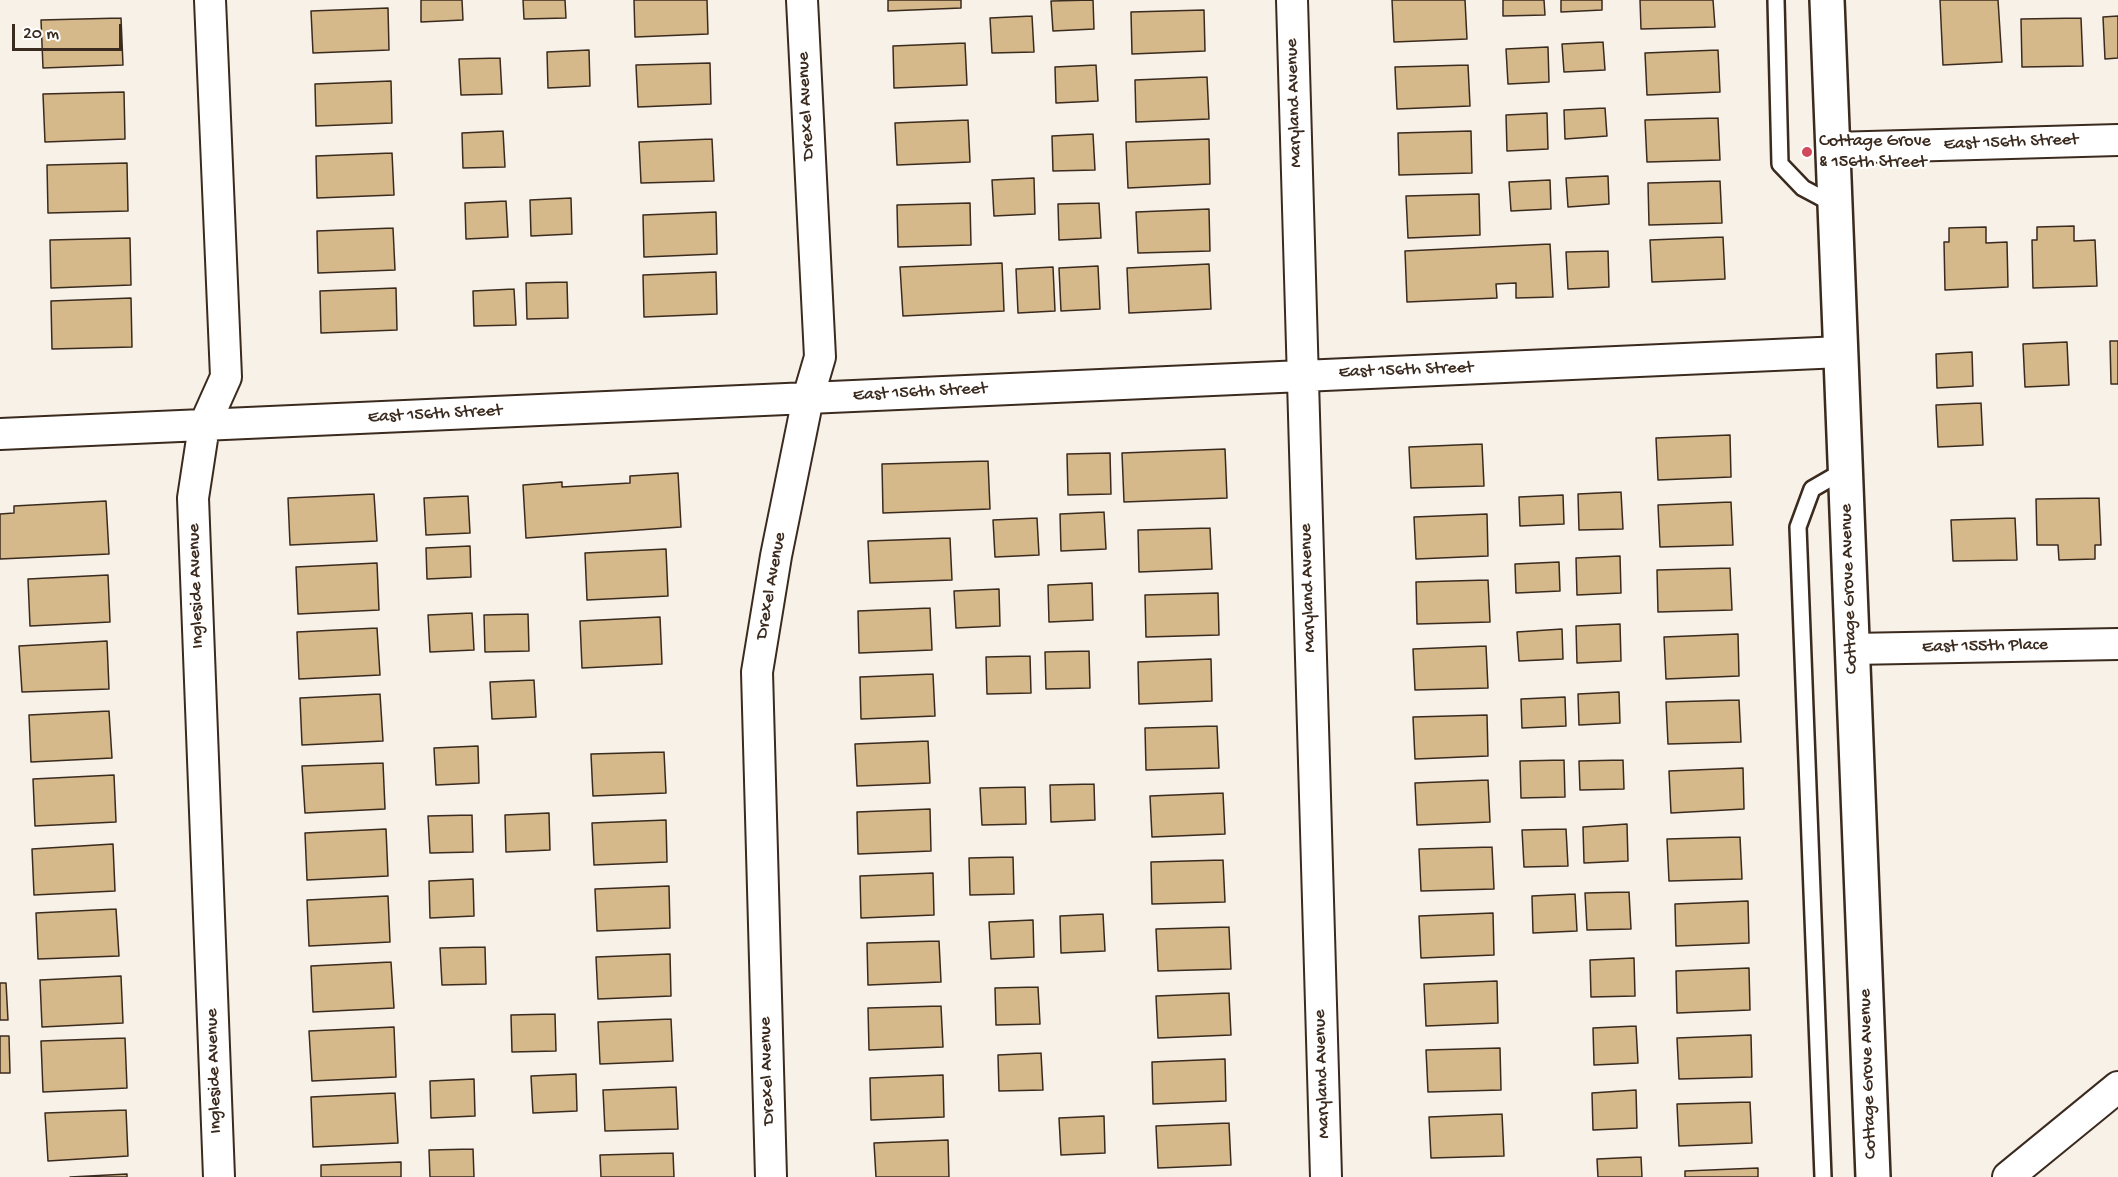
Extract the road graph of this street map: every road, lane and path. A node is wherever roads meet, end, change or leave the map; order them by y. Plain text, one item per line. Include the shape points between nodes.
1 (210, 0) edge
2 (802, 0) edge
3 (1292, 0) edge
4 (1776, 0) edge
5 (1827, 0) edge
6 (2118, 140) edge
7 (1833, 148) junction
8 (1835, 205) junction
9 (1841, 352) junction
10 (1303, 375) junction
11 (808, 398) junction
12 (204, 426) junction
13 (0, 434) edge
14 (1845, 470) junction
15 (2118, 644) edge
16 (1852, 649) junction
17 (2118, 1087) edge
18 (219, 1177) edge
19 (771, 1177) edge
20 (1326, 1177) edge
21 (1823, 1177) edge
22 (1873, 1177) edge
23 (2008, 1177) edge

1 - 12 street, Ingleside Avenue via 226,377
2 - 11 street, Drexel Avenue via 820,357
3 - 10 street, Maryland Avenue
4 - 8 lane via 1780,164 1803,188
5 - 7 main road, Cottage Grove Avenue
6 - 7 street, East 156th Street
7 - 8 main road, Cottage Grove Avenue
8 - 9 main road, Cottage Grove Avenue
9 - 10 street, East 156th Street
9 - 14 main road, Cottage Grove Avenue
10 - 11 street, East 156th Street
10 - 20 street, Maryland Avenue
11 - 12 street, East 156th Street
11 - 19 street, Drexel Avenue via 757,672
12 - 13 street, East 156th Street
12 - 18 street, Ingleside Avenue via 193,498
14 - 16 main road, Cottage Grove Avenue
14 - 21 lane via 1812,489 1798,527
15 - 16 street, East 155th Place
16 - 22 main road, Cottage Grove Avenue
17 - 23 street

